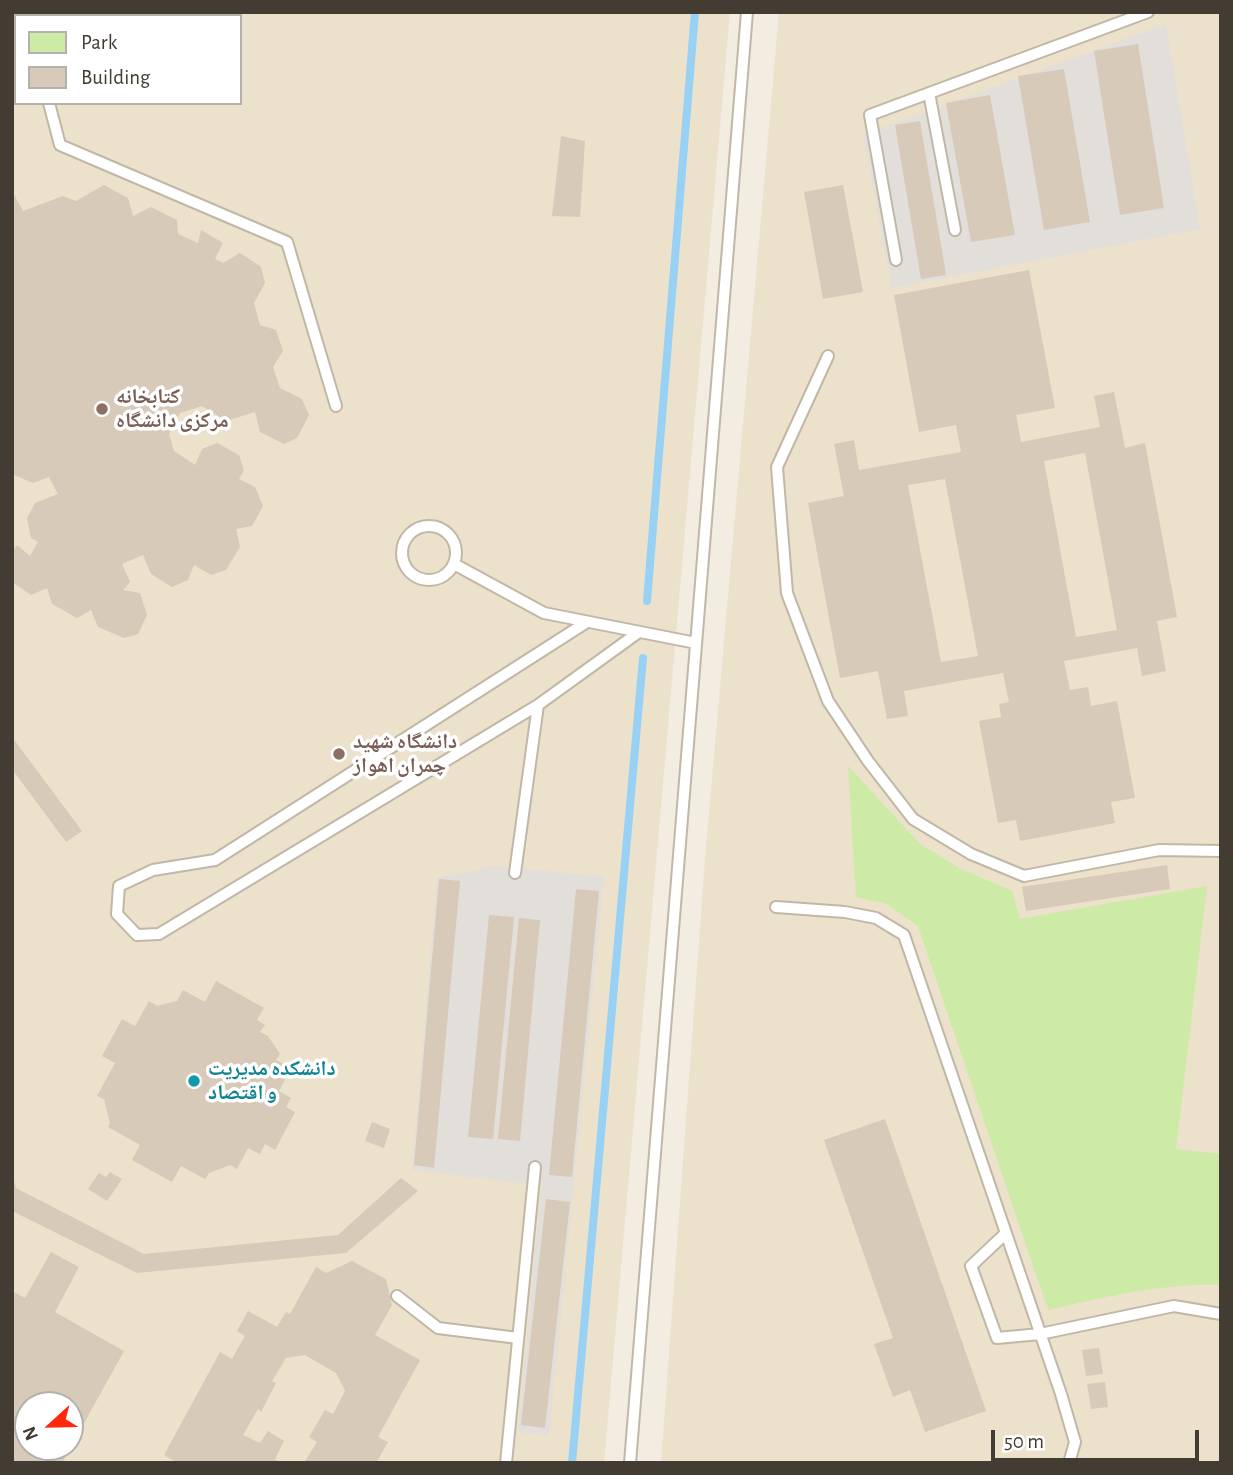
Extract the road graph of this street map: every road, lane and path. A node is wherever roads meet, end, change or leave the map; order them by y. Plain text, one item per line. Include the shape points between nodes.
1 (747, 12) edge
2 (1148, 12) edge
3 (929, 93) junction
4 (50, 105) edge
5 (955, 230) dead end
6 (896, 260) dead end
7 (828, 356) dead end
8 (336, 406) dead end
9 (454, 564) junction
10 (587, 622) junction
11 (639, 632) junction
12 (696, 643) junction
13 (538, 705) junction
14 (1221, 851) edge
15 (515, 873) dead end
16 (776, 907) dead end
17 (536, 1167) dead end
18 (1006, 1233) junction
19 (397, 1296) dead end
20 (1221, 1314) edge
21 (1040, 1334) junction
22 (518, 1338) junction
23 (506, 1463) edge
24 (630, 1463) edge
25 (1069, 1463) edge

1 - 12 lane
2 - 3 lane
3 - 5 lane
3 - 6 lane via 870,115
4 - 8 lane via 60,145 287,242
7 - 14 lane via 777,467 787,593 828,701 913,818 971,854 1024,876 1159,850
9 - 9 lane via 455,546 445,531 420,528 406,539 404,565 416,577 434,580
9 - 10 lane via 544,613
10 - 11 lane
10 - 13 lane via 215,860 153,870 119,886 117,914 137,935 159,934
11 - 12 lane
11 - 13 lane
12 - 24 lane
13 - 15 lane
16 - 18 lane via 876,918 904,935
17 - 22 lane
18 - 21 lane
18 - 21 lane via 971,1266 997,1338
19 - 22 lane via 438,1328
20 - 21 lane via 1174,1306
21 - 25 lane via 1075,1442
22 - 23 lane

